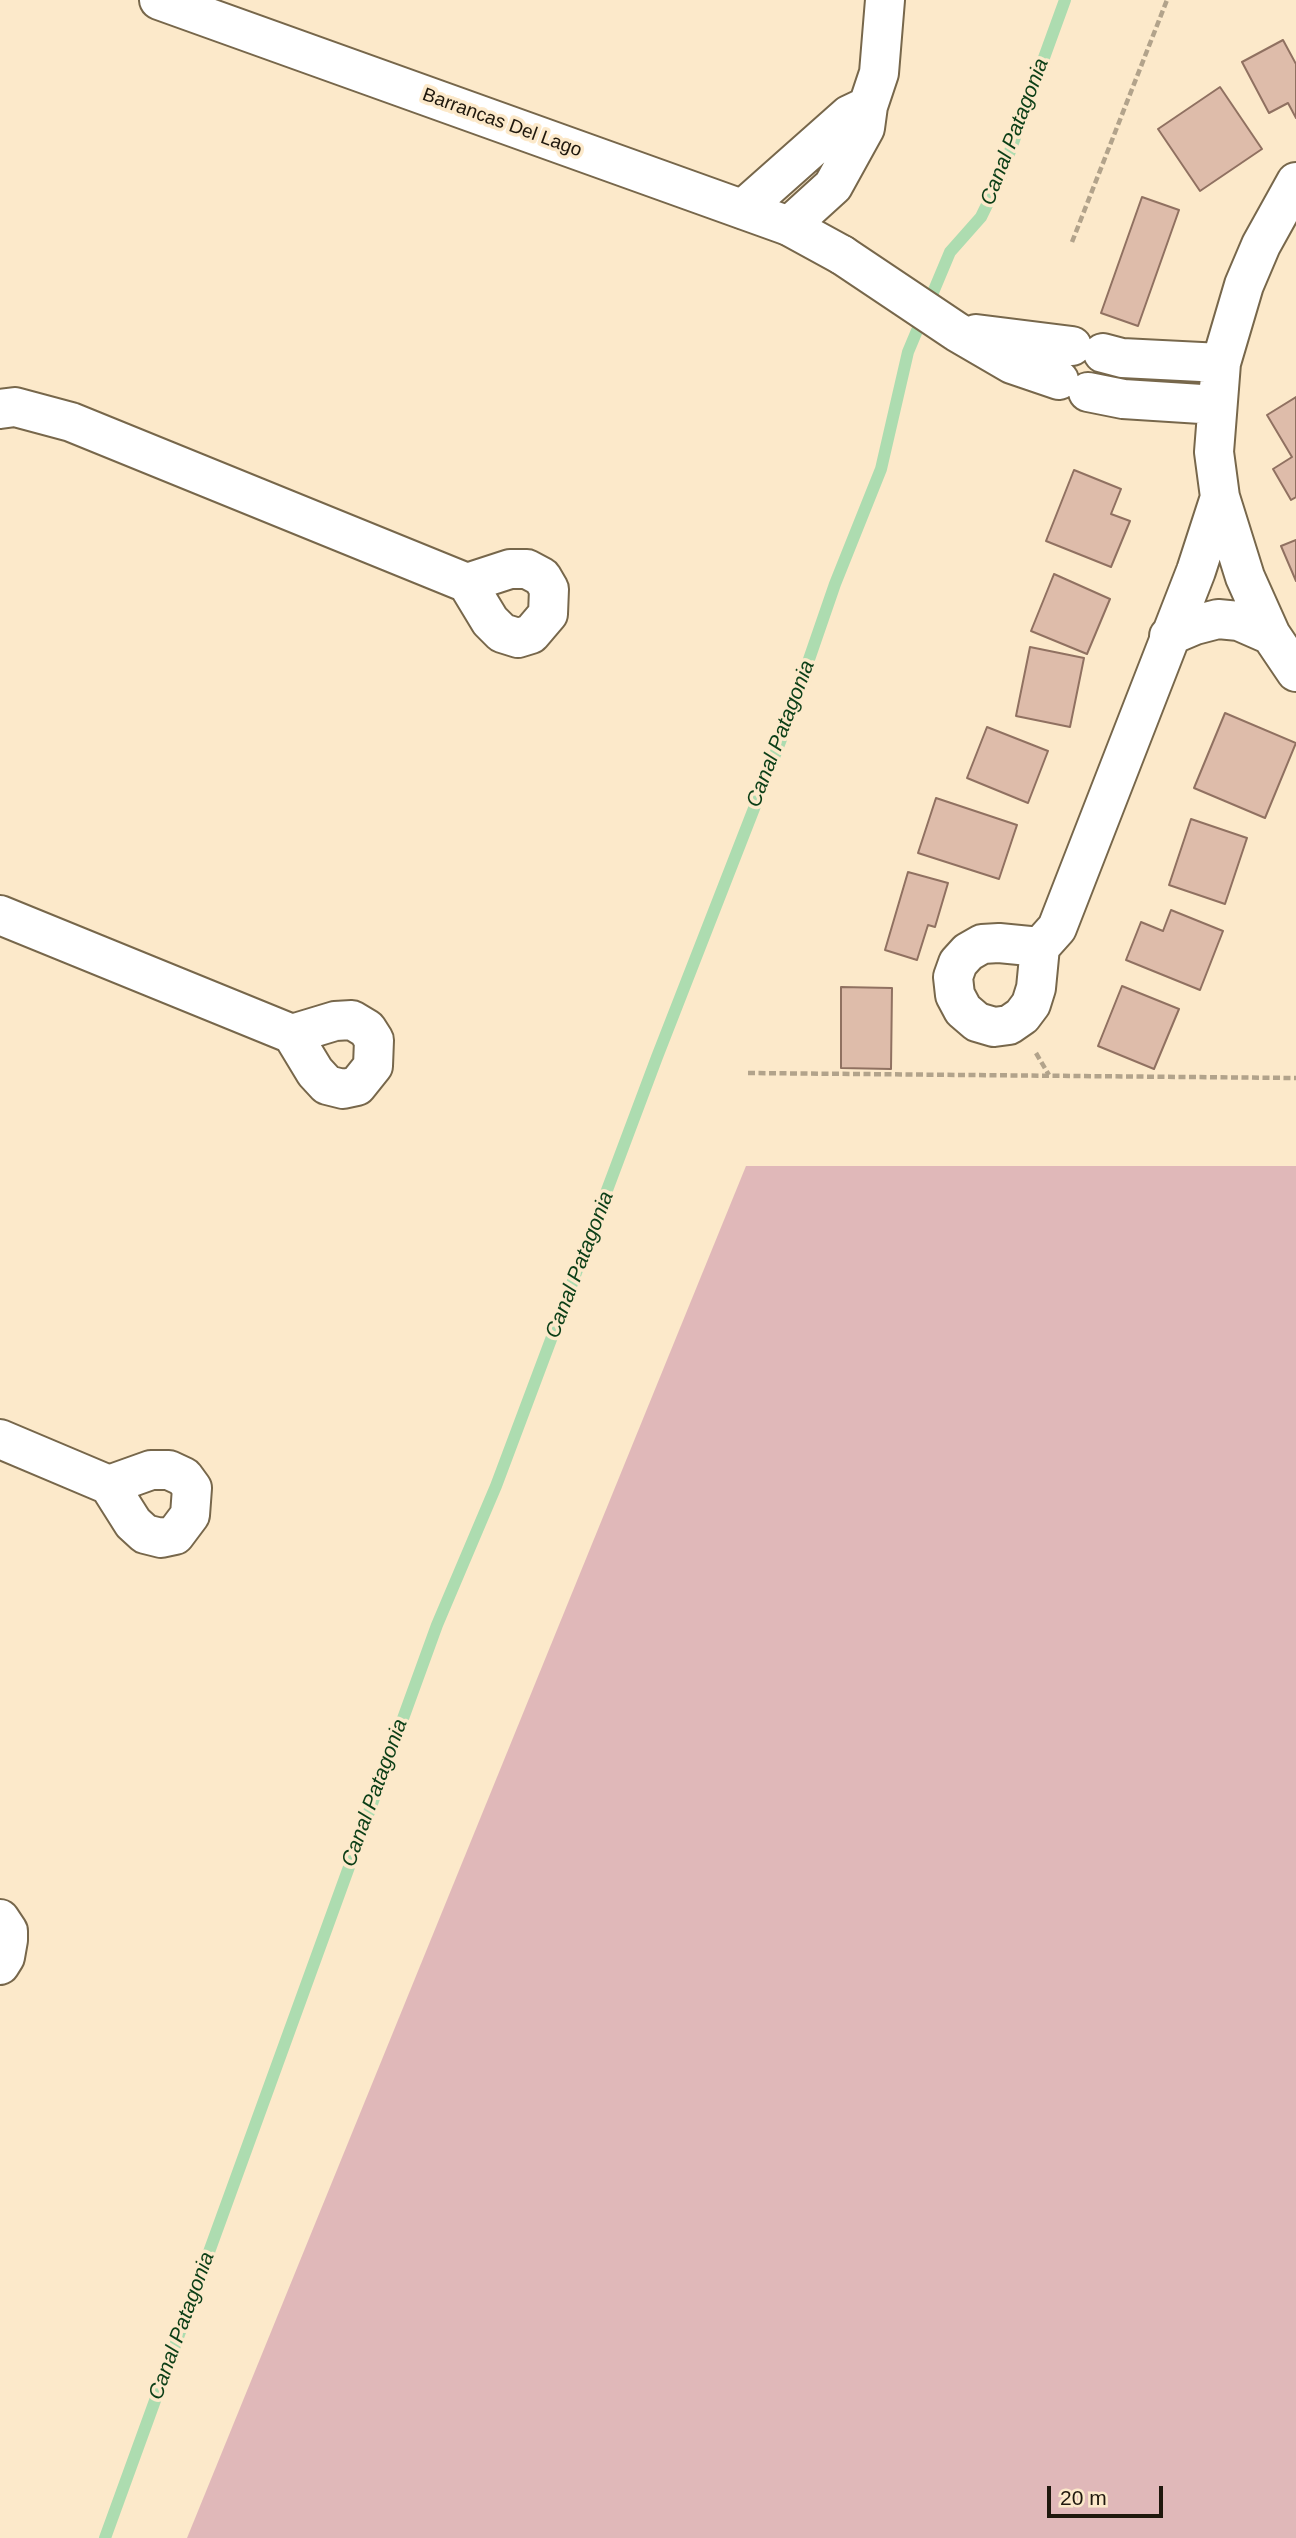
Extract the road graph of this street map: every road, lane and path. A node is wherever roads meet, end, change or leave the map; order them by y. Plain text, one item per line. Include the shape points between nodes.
1 (159, 0) edge
2 (885, 0) edge
3 (1167, 0) edge
4 (868, 106) junction
5 (1293, 190) edge
6 (743, 209) junction
7 (789, 226) junction
8 (1072, 242) dead end
9 (1221, 363) junction
10 (1081, 368) junction
11 (1217, 405) junction
12 (0, 409) edge
13 (1220, 497) junction
14 (467, 583) dead end
15 (1271, 635) junction
16 (1169, 636) junction
17 (1296, 672) edge
18 (0, 915) edge
19 (1040, 947) dead end
20 (292, 1034) dead end
21 (748, 1073) dead end
22 (1296, 1078) edge
23 (0, 1438) edge
24 (109, 1485) dead end
25 (0, 1919) edge
26 (0, 1965) edge

1 - 6 street, Barrancas Del Lago
2 - 4 street via 879,73
3 - 8 path
4 - 6 street via 849,114
4 - 7 street via 865,128 833,186
5 - 9 street via 1244,285
6 - 7 street, Barrancas Del Lago
7 - 10 street, Barrancas Del Lago via 856,264 957,332
9 - 10 street via 1122,358
9 - 11 street
10 - 11 street via 1123,399
11 - 13 street via 1214,452
12 - 14 street via 15,407 71,422
13 - 15 street via 1245,577
13 - 16 street
15 - 16 street via 1239,621 1218,619
15 - 17 street
16 - 19 street via 1057,928
18 - 20 street
21 - 22 path
23 - 24 street
25 - 26 street via 8,1940

